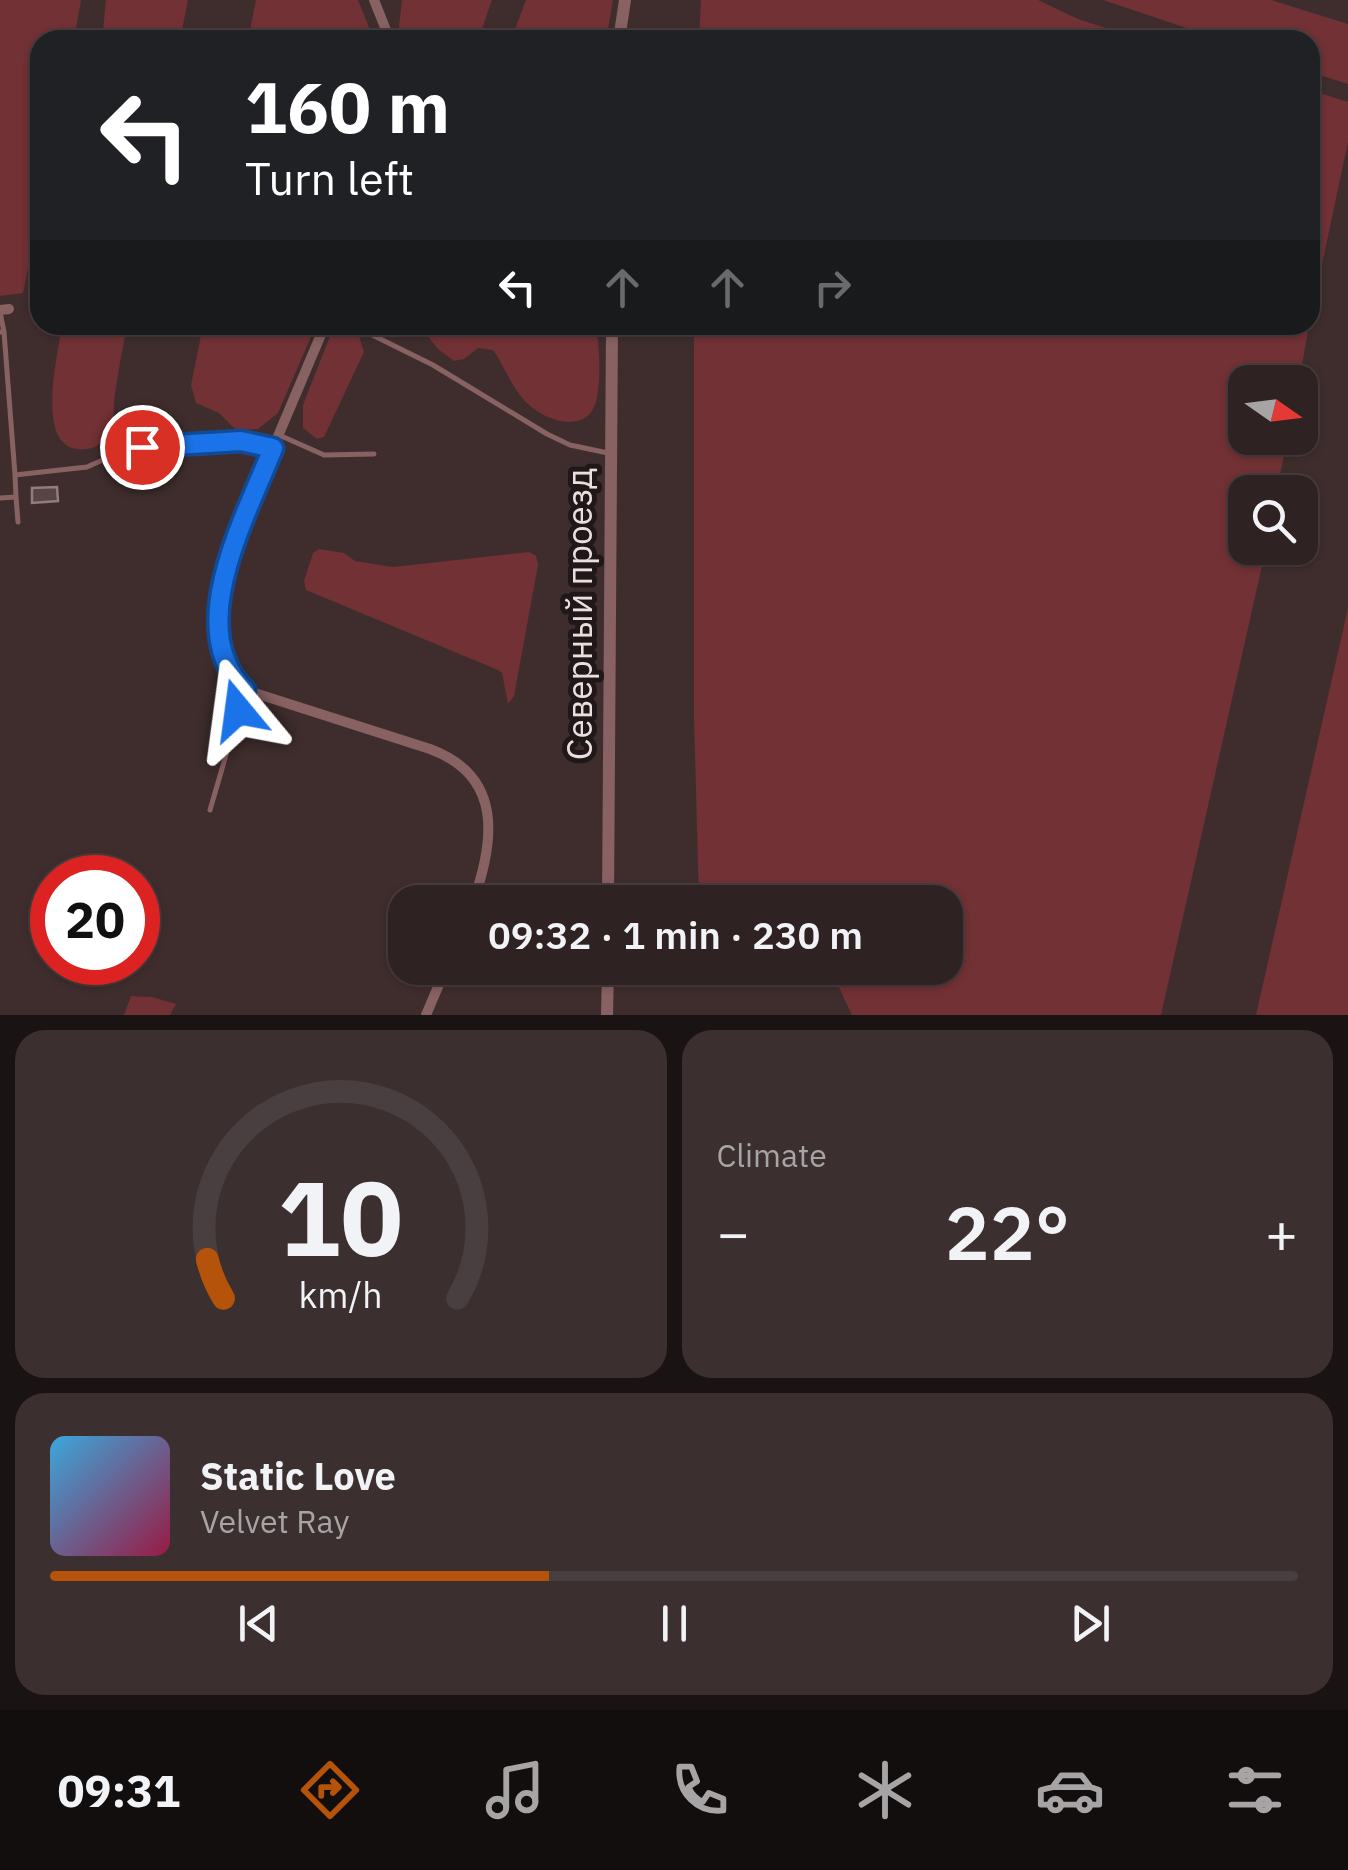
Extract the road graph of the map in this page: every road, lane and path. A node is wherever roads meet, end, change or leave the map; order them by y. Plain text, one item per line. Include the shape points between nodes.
1 (374, 0) edge
2 (624, 0) edge
3 (386, 30) edge
4 (620, 30) edge
5 (3, 310) edge
6 (2, 332) edge
7 (321, 335) edge
8 (372, 335) edge
9 (612, 335) edge
10 (279, 435) junction
11 (273, 448) junction
12 (374, 454) dead end
13 (611, 454) junction
14 (14, 475) junction
15 (16, 496) junction
16 (0, 498) edge
17 (18, 522) dead end
18 (245, 690) junction
19 (210, 810) dead end
20 (477, 885) edge
21 (608, 885) edge
22 (439, 985) edge
23 (608, 985) edge
24 (426, 1015) edge
25 (607, 1015) edge

1 - 3 street
2 - 4 street
5 - 6 lane
6 - 14 lane
7 - 10 street
8 - 13 lane via 547,434
9 - 13 street, Северный проезд
10 - 11 street
10 - 12 lane via 324,455
11 - 14 lane via 241,441 142,447 87,468
11 - 18 street via 218,612 222,657
13 - 21 street, Северный проезд
14 - 15 lane
15 - 16 lane
15 - 17 lane
18 - 19 lane
18 - 20 street via 454,758 472,773 487,808
22 - 24 street
23 - 25 street

